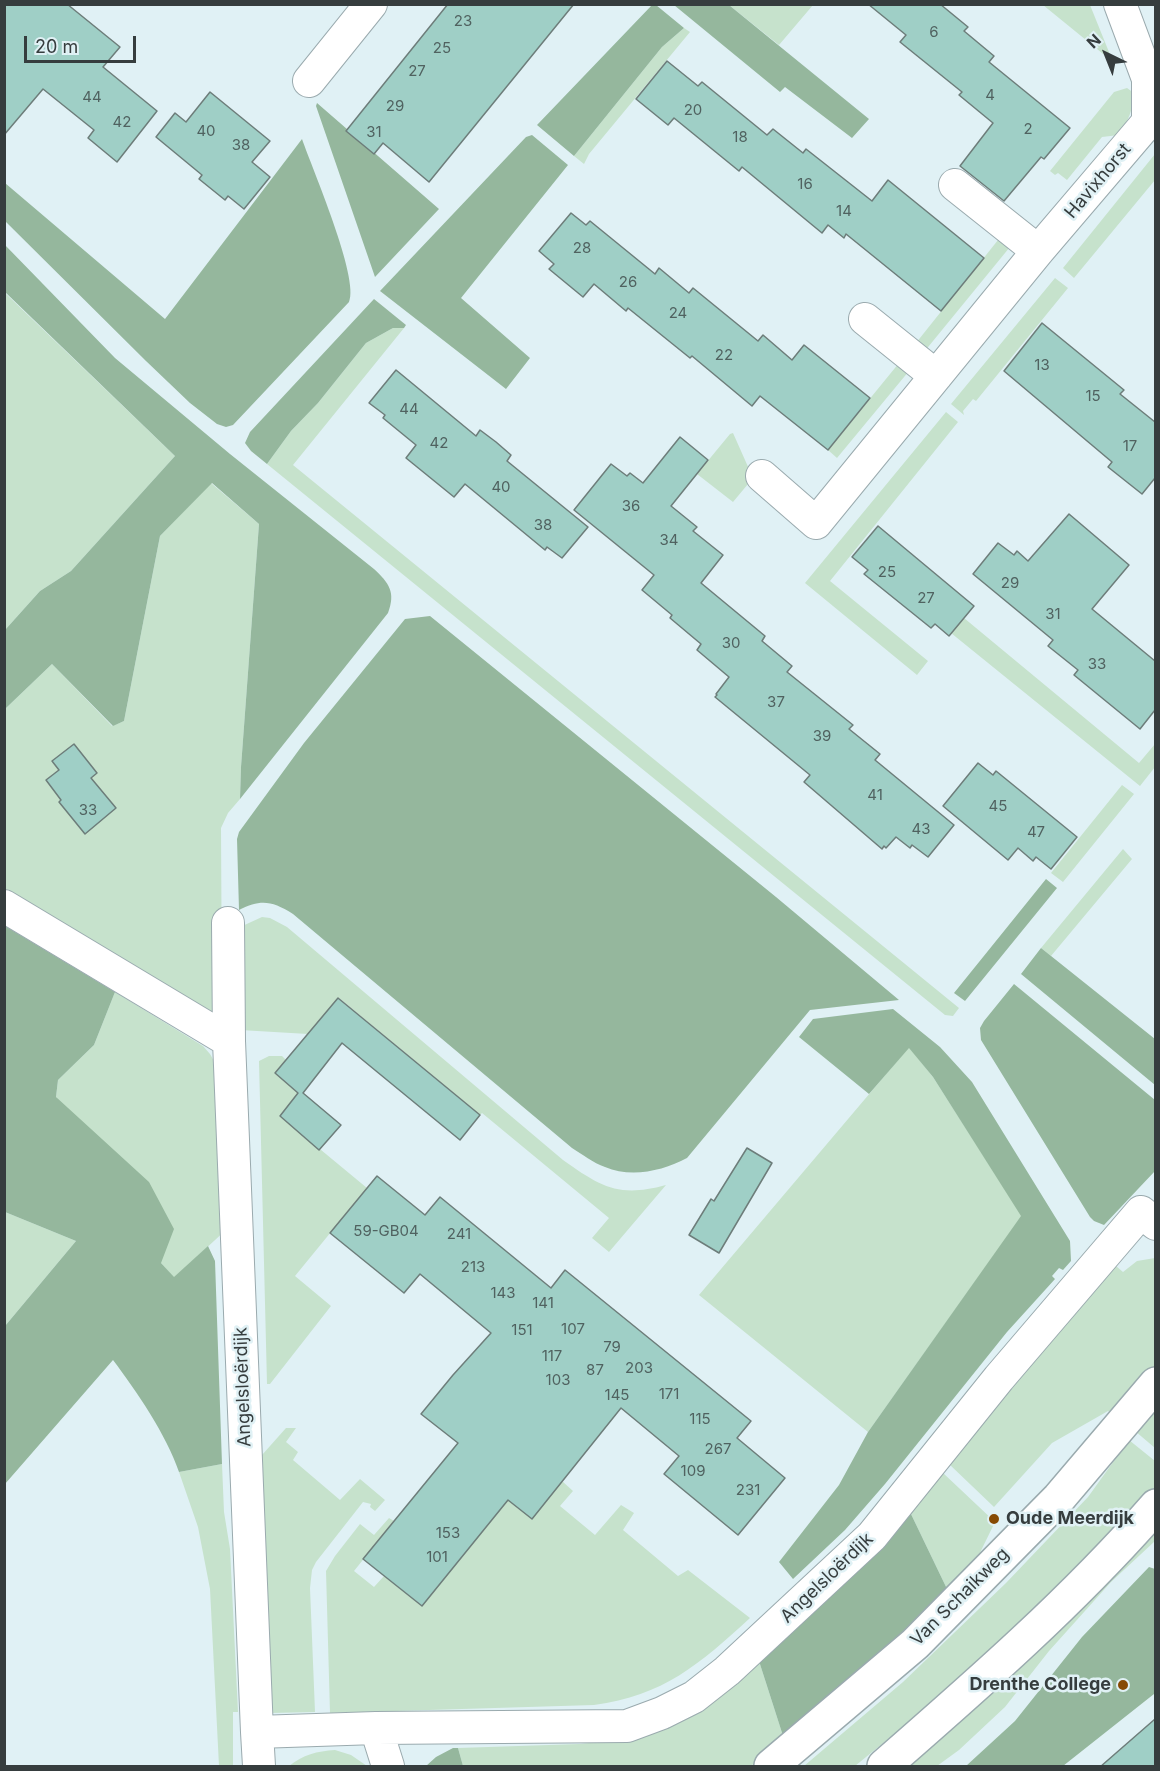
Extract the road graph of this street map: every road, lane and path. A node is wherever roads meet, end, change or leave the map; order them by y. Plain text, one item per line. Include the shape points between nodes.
1 (371, 4) edge
2 (1120, 4) edge
3 (309, 81) dead end
4 (955, 184) dead end
5 (1038, 251) junction
6 (864, 319) dead end
7 (936, 376) junction
8 (762, 476) dead end
9 (4, 906) edge
10 (228, 923) dead end
11 (229, 1041) junction
12 (1155, 1224) edge
13 (1155, 1384) edge
14 (1155, 1506) edge
15 (376, 1728) junction
16 (257, 1732) junction
17 (259, 1767) edge
18 (388, 1767) edge
19 (771, 1767) edge
20 (884, 1767) edge

1 - 3 street
2 - 5 street, Havixhorst via 1148,79 1148,122
4 - 5 street
5 - 7 street, Havixhorst
6 - 7 street
7 - 8 street, Havixhorst via 816,523
9 - 11 street
10 - 11 street, Angelsloërdijk
11 - 16 street, Angelsloërdijk
12 - 15 street, Angelsloërdijk via 1141,1212 999,1378 872,1536 694,1697 627,1726
13 - 19 street, Van Schaikweg via 1059,1498 915,1644
14 - 20 street via 1069,1600
15 - 16 street, Angelsloërdijk
15 - 18 street
16 - 17 street, Angelsloërdijk

